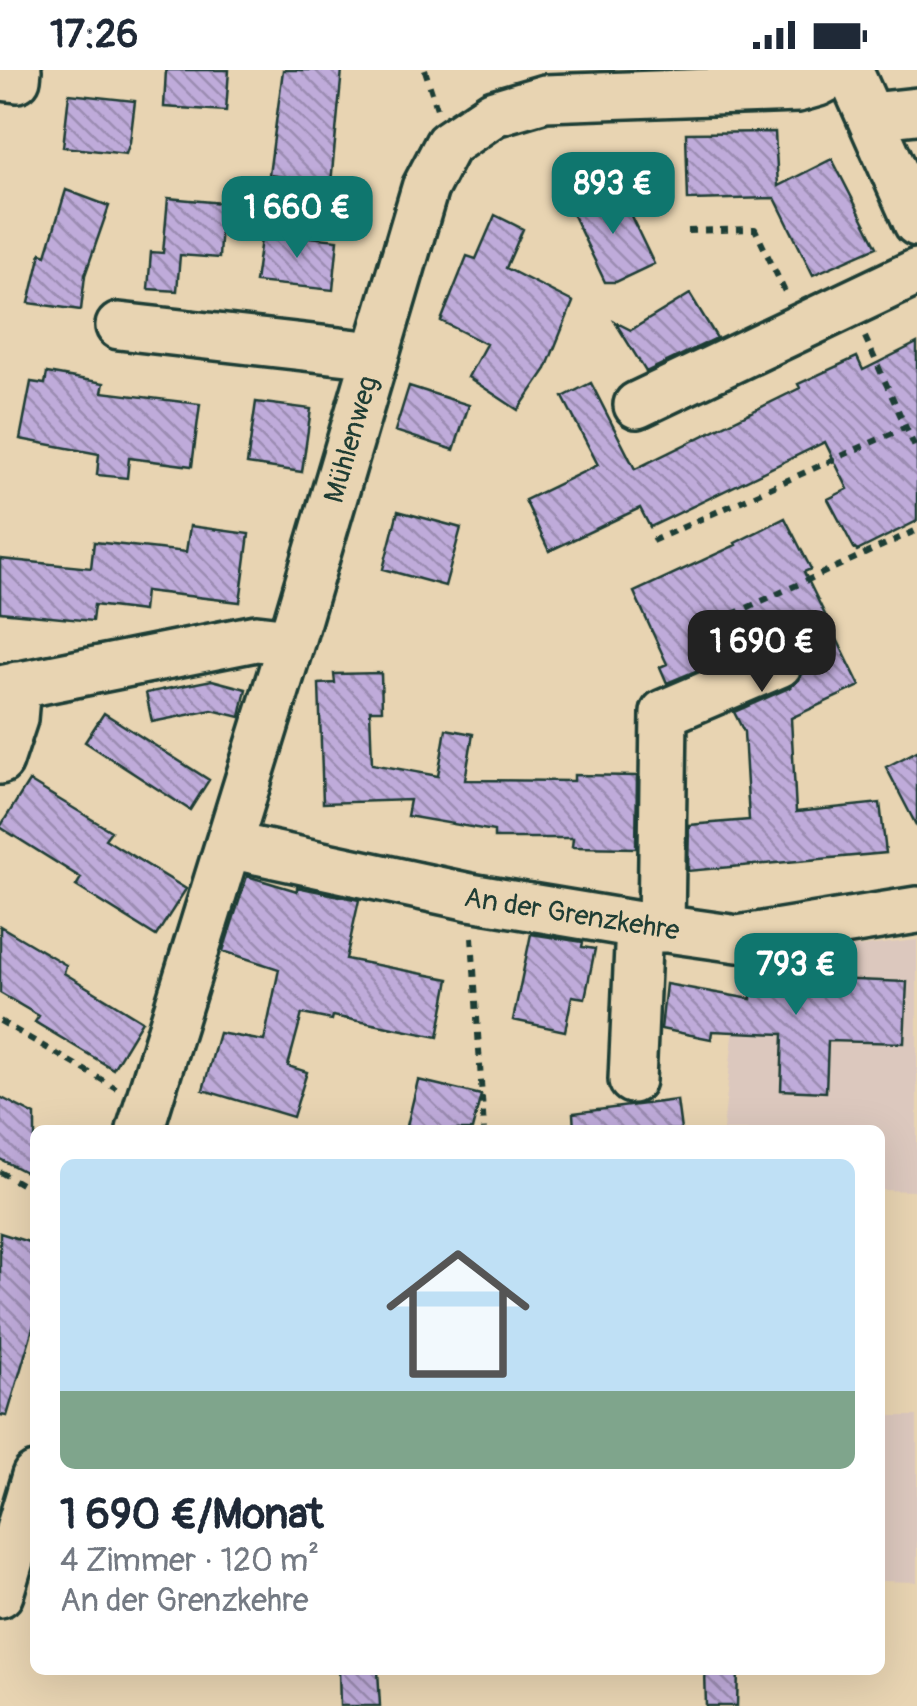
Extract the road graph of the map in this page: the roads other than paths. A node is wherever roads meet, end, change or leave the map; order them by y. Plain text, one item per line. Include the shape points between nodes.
1 (18, 70) edge
2 (846, 70) edge
3 (0, 77) edge
4 (917, 111) edge
5 (871, 116) junction
6 (917, 223) edge
7 (917, 272) edge
8 (119, 326) dead end
9 (375, 355) junction
10 (638, 405) dead end
11 (291, 642) junction
12 (779, 664) dead end
13 (8, 687) edge
14 (0, 761) edge
15 (229, 846) junction
16 (917, 910) edge
17 (650, 927) junction
18 (632, 1080) dead end
19 (144, 1118) edge
20 (30, 1493) edge
21 (0, 1594) edge

1 - 3 street via 17,79
2 - 5 street
2 - 9 street, Mühlenweg via 797,89 545,98 494,113 448,144 425,188
4 - 5 street
5 - 6 street
7 - 10 street
8 - 9 street
9 - 11 street, Mühlenweg
11 - 13 street via 256,638
11 - 15 street, Mühlenweg
12 - 17 street via 664,713
13 - 14 street via 14,719
15 - 17 street, An der Grenzkehre
15 - 19 street, Mühlenweg
16 - 17 street, An der Grenzkehre via 738,939
17 - 18 street
20 - 21 street

